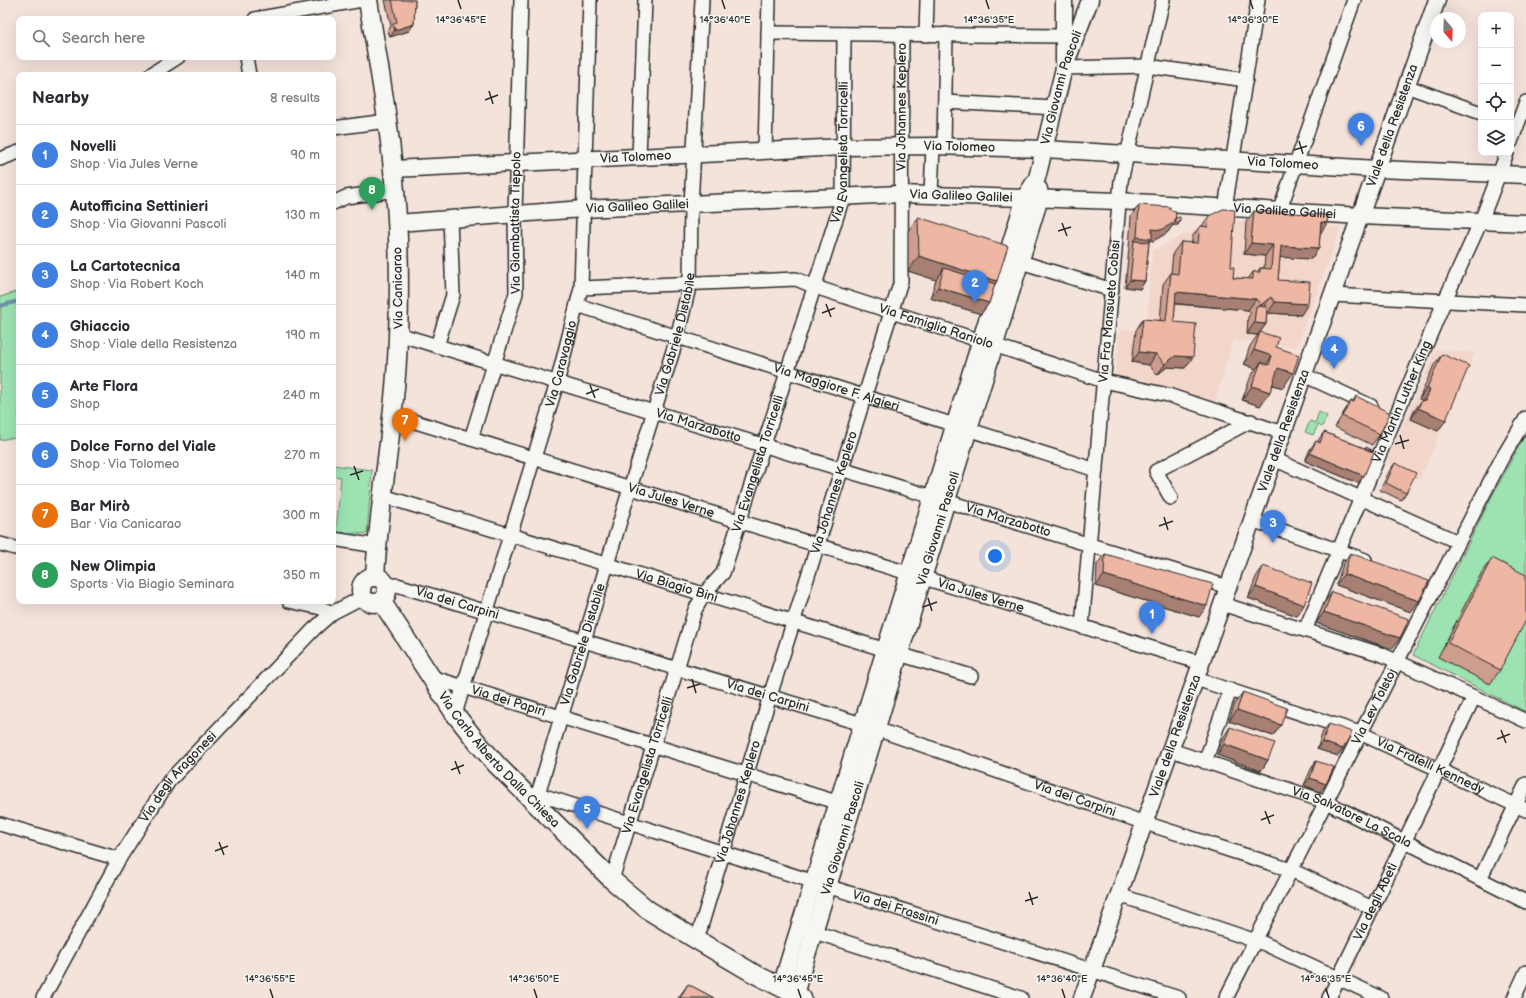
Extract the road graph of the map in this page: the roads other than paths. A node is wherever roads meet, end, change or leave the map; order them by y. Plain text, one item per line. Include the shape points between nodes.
1 (362, 0) edge
2 (368, 0) edge
3 (521, 0) edge
4 (590, 0) edge
5 (645, 0) edge
6 (702, 0) edge
7 (769, 0) edge
8 (927, 0) edge
9 (1064, 0) edge
10 (1090, 0) edge
11 (1163, 0) edge
12 (1258, 0) edge
13 (1354, 0) edge
14 (1437, 0) edge
15 (272, 16) edge
16 (1083, 19) junction
17 (1063, 20) junction
18 (768, 33) junction
19 (844, 34) junction
20 (902, 34) junction
21 (926, 34) junction
22 (946, 34) junction
23 (1062, 36) junction
24 (173, 60) edge
25 (246, 60) edge
26 (1147, 66) junction
27 (1064, 68) junction
28 (155, 72) edge
29 (248, 72) edge
30 (1246, 80) junction
31 (1406, 86) junction
32 (945, 102) junction
33 (1526, 102) edge
34 (1055, 108) junction
35 (1478, 112) edge
36 (386, 121) junction
37 (1514, 125) edge
38 (336, 128) edge
39 (901, 146) junction
40 (939, 146) junction
41 (843, 147) junction
42 (1044, 149) junction
43 (765, 151) junction
44 (16, 153) edge
45 (693, 154) junction
46 (1126, 154) junction
47 (1506, 156) edge
48 (639, 158) junction
49 (0, 159) edge
50 (586, 160) junction
51 (1233, 160) junction
52 (517, 162) junction
53 (1297, 163) junction
54 (393, 169) junction
55 (1377, 169) junction
56 (1499, 174) junction
57 (1526, 175) edge
58 (395, 190) junction
59 (900, 194) junction
60 (930, 195) junction
61 (843, 197) junction
62 (1033, 198) junction
63 (1119, 201) junction
64 (336, 202) edge
65 (691, 205) junction
66 (1225, 208) junction
67 (584, 209) junction
68 (1279, 212) junction
69 (515, 213) junction
70 (1360, 216) junction
71 (450, 218) junction
72 (1481, 221) junction
73 (397, 222) junction
74 (1526, 223) edge
75 (1021, 262) junction
76 (690, 283) junction
77 (815, 287) junction
78 (581, 288) junction
79 (1112, 290) junction
80 (1332, 295) junction
81 (1445, 300) junction
82 (577, 305) junction
83 (1526, 305) edge
84 (891, 312) junction
85 (398, 334) junction
86 (677, 338) junction
87 (988, 344) junction
88 (437, 346) junction
89 (493, 363) junction
90 (788, 372) junction
91 (1304, 375) junction
92 (1104, 381) junction
93 (557, 383) junction
94 (865, 396) junction
95 (654, 412) junction
96 (393, 415) junction
97 (1396, 417) junction
98 (1526, 418) edge
99 (1251, 422) junction
100 (962, 427) junction
101 (1283, 433) junction
102 (471, 439) junction
103 (764, 446) junction
104 (1274, 459) junction
105 (533, 460) junction
106 (842, 469) junction
107 (1096, 470) junction
108 (630, 488) junction
109 (383, 496) junction
110 (1171, 498) dead end
111 (1360, 498) junction
112 (940, 499) junction
113 (1252, 520) junction
114 (739, 522) junction
115 (510, 535) junction
116 (336, 540) edge
117 (1458, 542) junction
118 (0, 544) edge
119 (819, 545) junction
120 (1089, 545) junction
121 (376, 546) junction
122 (16, 547) edge
123 (1338, 550) junction
124 (1374, 563) edge
125 (607, 564) junction
126 (916, 576) junction
127 (1423, 581) edge
128 (1228, 586) junction
129 (1437, 586) junction
130 (381, 588) junction
131 (704, 594) junction
132 (363, 596) joint
133 (303, 604) edge
134 (1222, 604) junction
135 (332, 613) junction
136 (486, 613) junction
137 (794, 622) junction
138 (1082, 627) junction
139 (1305, 630) junction
140 (584, 642) junction
141 (892, 652) junction
142 (1396, 662) junction
143 (1201, 663) junction
144 (677, 669) junction
145 (971, 676) dead end
146 (431, 677) junction
147 (1196, 679) junction
148 (462, 687) junction
149 (1230, 690) junction
150 (770, 696) junction
151 (1474, 697) junction
152 (455, 714) junction
153 (561, 717) junction
154 (1526, 721) edge
155 (1218, 726) junction
156 (869, 727) junction
157 (1232, 731) edge
158 (1360, 733) junction
159 (653, 746) junction
160 (1171, 750) junction
161 (1205, 762) junction
162 (1439, 770) junction
163 (746, 774) junction
164 (1526, 784) edge
165 (536, 797) junction
166 (1326, 802) junction
167 (845, 804) junction
168 (1521, 808) edge
169 (629, 823) junction
170 (1145, 823) junction
171 (0, 824) edge
172 (1404, 842) junction
173 (723, 853) junction
174 (119, 859) junction
175 (1291, 870) junction
176 (1480, 879) junction
177 (612, 880) junction
178 (821, 884) junction
179 (1119, 895) junction
180 (1526, 902) edge
181 (1372, 908) junction
182 (806, 930) junction
183 (697, 940) junction
184 (1255, 941) junction
185 (1093, 969) junction
186 (1526, 972) edge
187 (1338, 977) junction
188 (790, 993) edge
189 (43, 998) edge
190 (1021, 998) edge
191 (1082, 998) edge
192 (1179, 998) edge
193 (1226, 998) edge
194 (1329, 998) edge
195 (1381, 998) edge
196 (1514, 998) edge

1 - 15 street
2 - 36 main road, Via Canicarao
3 - 52 street, Via Giambattista Tiepolo
4 - 50 street, Via Caravaggio
5 - 48 street
6 - 45 street, Via Gabriele Distabile
7 - 18 street
8 - 21 street
9 - 17 street
10 - 16 street, Via Giovanni Pascoli
11 - 26 street, Via Fra Mansueto Cobisi
12 - 30 street
13 - 53 street
14 - 31 street, Viale della Resistenza
16 - 17 street
16 - 27 street, Via Giovanni Pascoli
17 - 23 street
18 - 19 street
18 - 43 street
19 - 20 street
19 - 41 street, Via Evangelista Torricelli
20 - 21 street
20 - 39 street, Via Johannes Keplero
21 - 22 street
22 - 23 street
22 - 32 street
23 - 27 street
24 - 28 street
25 - 29 street
26 - 27 street
26 - 30 street
26 - 46 street, Via Fra Mansueto Cobisi
27 - 34 street, Via Giovanni Pascoli
30 - 51 street
31 - 35 street
31 - 55 street, Viale della Resistenza
32 - 34 street
32 - 40 street
33 - 37 street
34 - 42 street, Via Giovanni Pascoli
36 - 38 street
36 - 54 main road, Via Canicarao
39 - 40 street, Via Tolomeo
39 - 41 street, Via Tolomeo
39 - 59 street, Via Johannes Keplero
40 - 42 street, Via Tolomeo
40 - 60 street
41 - 43 street, Via Tolomeo
41 - 61 street, Via Evangelista Torricelli
42 - 46 street, Via Tolomeo
42 - 62 street, Via Giovanni Pascoli
43 - 45 street, Via Tolomeo
44 - 49 street
45 - 48 street, Via Tolomeo
45 - 65 street, Via Gabriele Distabile
46 - 51 street, Via Tolomeo
46 - 63 street, Via Fra Mansueto Cobisi
47 - 56 street, Via Martin Luther King
48 - 50 street, Via Tolomeo
50 - 52 street, Via Tolomeo
50 - 67 street, Via Caravaggio
51 - 53 street, Via Tolomeo
51 - 66 street
52 - 54 street, Via Tolomeo
52 - 69 street, Via Giambattista Tiepolo
53 - 55 street, Via Tolomeo
53 - 68 street
54 - 58 main road, Via Canicarao
55 - 56 street, Via Tolomeo
55 - 70 street, Viale della Resistenza
56 - 57 street, Via Tolomeo
56 - 72 street, Via Martin Luther King
58 - 64 street via 346,197
58 - 73 main road, Via Canicarao
59 - 60 street, Via Galileo Galilei
59 - 61 street, Via Galileo Galilei
59 - 84 street, Via Johannes Keplero via 901,281
60 - 62 street, Via Galileo Galilei
61 - 65 street, Via Galileo Galilei
61 - 77 street, Via Evangelista Torricelli
62 - 63 street, Via Galileo Galilei
62 - 75 street, Via Giovanni Pascoli
62 - 87 street, Via Giovanni Pascoli
63 - 66 street, Via Galileo Galilei
63 - 79 street, Via Fra Mansueto Cobisi
65 - 67 street, Via Galileo Galilei
65 - 76 street, Via Gabriele Distabile
66 - 68 street, Via Galileo Galilei
67 - 69 street, Via Galileo Galilei
67 - 78 street, Via Caravaggio
68 - 70 street, Via Galileo Galilei
69 - 71 street, Via Galileo Galilei
69 - 89 street, Via Giambattista Tiepolo via 516,293
70 - 72 street, Via Galileo Galilei
70 - 80 street, Viale della Resistenza
71 - 73 street, Via Galileo Galilei
71 - 88 street via 452,294
72 - 74 street, Via Galileo Galilei
72 - 81 street, Via Martin Luther King
73 - 85 main road, Via Canicarao
75 - 79 street
75 - 87 street, Via Giovanni Pascoli
76 - 77 street, Via Famiglia Raniolo via 796,279
76 - 78 street, Via Famiglia Raniolo
76 - 86 street, Via Gabriele Distabile
77 - 84 street, Via Famiglia Raniolo
77 - 90 street, Via Evangelista Torricelli
78 - 82 street, Via Caravaggio
79 - 92 street, Via Fra Mansueto Cobisi
80 - 81 street
80 - 91 street, Viale della Resistenza
81 - 83 street
81 - 97 street, Via Martin Luther King
82 - 86 street, Via Maggiore F. Algieri
82 - 93 street, Via Caravaggio
84 - 87 street, Via Famiglia Raniolo
84 - 94 street, Via Johannes Keplero
85 - 88 street, Via Marzabotto
85 - 96 main road, Via Canicarao
86 - 90 street, Via Maggiore F. Algieri
86 - 95 street, Via Gabriele Distabile
87 - 92 street, Via Famiglia Raniolo
87 - 100 street, Via Giovanni Pascoli
88 - 89 street, Via Marzabotto
89 - 93 street, Via Marzabotto
89 - 102 street, Via Giambattista Tiepolo
90 - 94 street, Via Maggiore F. Algieri
90 - 103 street, Via Evangelista Torricelli
91 - 97 street
91 - 101 street, Viale della Resistenza
92 - 99 street, Via Famiglia Raniolo via 1168,396
92 - 107 street, Via Fra Mansueto Cobisi
93 - 95 street, Via Marzabotto
93 - 105 street, Via Caravaggio
94 - 100 street, Via Maggiore F. Algieri
94 - 106 street, Via Johannes Keplero
95 - 103 street, Via Marzabotto
95 - 108 street, Via Gabriele Distabile
96 - 102 street, Via Jules Verne
96 - 109 main road, Via Canicarao
97 - 111 street, Via Martin Luther King
98 - 117 street, Via Lev Tolstoj
99 - 101 street, Via Famiglia Raniolo
99 - 110 street via 1156,471
100 - 107 street, Via Maggiore F. Algieri
100 - 112 street, Via Giovanni Pascoli
101 - 104 street, Viale della Resistenza
102 - 105 street, Via Jules Verne
103 - 106 street, Via Marzabotto
103 - 114 street, Via Evangelista Torricelli
104 - 111 street
104 - 113 street, Viale della Resistenza
105 - 108 street, Via Jules Verne
105 - 115 street, Via Caravaggio
106 - 112 street, Via Marzabotto
106 - 119 street, Via Johannes Keplero
107 - 120 street, Via Fra Mansueto Cobisi
108 - 114 street, Via Jules Verne
108 - 125 street, Via Gabriele Distabile
109 - 115 street, Via Biagio Bini
109 - 121 main road, Via Canicarao
111 - 117 street
111 - 123 street, Via Martin Luther King
112 - 120 street, Via Marzabotto
112 - 126 street, Via Giovanni Pascoli
113 - 123 street
113 - 128 street, Viale della Resistenza
114 - 119 street, Via Jules Verne
114 - 131 street, Via Evangelista Torricelli via 723,573
115 - 125 street, Via Biagio Bini
115 - 136 street, Via Caravaggio
116 - 121 street
117 - 129 street, Via Lev Tolstoj
118 - 122 street
119 - 126 street, Via Jules Verne
119 - 137 street, Via Johannes Keplero
120 - 128 street, Via Marzabotto
120 - 138 street, Via Fra Mansueto Cobisi
121 - 130 main road, Via Canicarao
123 - 124 street
123 - 139 street, Via Martin Luther King
125 - 131 street, Via Biagio Bini
125 - 140 street, Via Gabriele Distabile
126 - 138 street, Via Jules Verne
126 - 141 street, Via Giovanni Pascoli
127 - 129 street
128 - 134 street, Viale della Resistenza
129 - 142 street, Via Lev Tolstoj
130 - 132 main road via 371,603
130 - 136 street, Via dei Carpini via 397,585
130 - 146 main road, Via Carlo Alberto Dalla Chiesa
131 - 137 street, Via Biagio Bini
131 - 144 street, Via Evangelista Torricelli via 695,610
132 - 135 street, Via degli Aragonesi
133 - 135 street
134 - 139 street
134 - 143 street, Viale della Resistenza
135 - 174 street, Via degli Aragonesi via 169,782
136 - 140 street, Via dei Carpini
136 - 148 street, Via Caravaggio
137 - 141 street, Via Biagio Bini
137 - 150 street, Via Johannes Keplero
138 - 143 street, Via Jules Verne
139 - 142 street via 1383,655
140 - 144 street, Via dei Carpini
140 - 153 street, Via Gabriele Distabile
141 - 145 street, Via Biagio Bini
141 - 156 street, Via Giovanni Pascoli
142 - 151 street
142 - 158 street, Via Lev Tolstoj
143 - 147 street, Viale della Resistenza
144 - 150 street, Via dei Carpini
144 - 159 street, Via Evangelista Torricelli
146 - 148 street, Via dei Papiri
146 - 152 main road, Via Carlo Alberto Dalla Chiesa
147 - 149 street, Via Fratelli Kennedy
147 - 160 street, Viale della Resistenza
148 - 152 street, Via Caravaggio
148 - 153 street, Via dei Papiri
149 - 155 street
149 - 158 street, Via Fratelli Kennedy
150 - 156 street, Via dei Carpini
150 - 163 street, Via Johannes Keplero
151 - 154 street
151 - 162 street, Via degli Abeti
152 - 165 main road, Via Carlo Alberto Dalla Chiesa via 497,766
153 - 159 street, Via dei Papiri
153 - 165 street, Via Gabriele Distabile
155 - 157 street
155 - 161 street
156 - 167 street, Via Giovanni Pascoli
156 - 170 street, Via dei Carpini
158 - 162 street, Via Fratelli Kennedy
158 - 166 street, Via Lev Tolstoj
159 - 163 street, Via dei Papiri
159 - 169 street, Via Evangelista Torricelli
160 - 161 street, Via Salvatore La Scala
160 - 170 street, Viale della Resistenza
161 - 166 street, Via Salvatore La Scala
162 - 168 street, Via Fratelli Kennedy
162 - 172 street, Via degli Abeti
163 - 167 street, Via dei Papiri
163 - 173 street, Via Johannes Keplero
164 - 168 street
165 - 169 street, Via dei Frassini
165 - 177 main road, Via Carlo Alberto Dalla Chiesa
166 - 172 street, Via Salvatore La Scala
166 - 175 street, Via Lev Tolstoj
167 - 178 street, Via Giovanni Pascoli
168 - 176 street
169 - 173 street, Via dei Frassini
169 - 177 street, Via Evangelista Torricelli
170 - 175 street, Via dei Carpini
170 - 179 street, Viale della Resistenza
171 - 174 street
172 - 176 street, Via Salvatore La Scala
172 - 181 street, Via degli Abeti
173 - 178 street, Via dei Frassini
173 - 183 street, Via Johannes Keplero
174 - 189 street, Via degli Aragonesi
175 - 181 street, Via dei Carpini
175 - 184 street, Via Lev Tolstoj
176 - 180 street, Via Salvatore La Scala
177 - 183 main road, Via Carlo Alberto Dalla Chiesa via 648,910
178 - 182 street, Via Giovanni Pascoli
178 - 185 street, Via dei Frassini
179 - 184 street
179 - 185 street, Viale della Resistenza
181 - 187 street, Via degli Abeti
182 - 188 street, Via Giovanni Pascoli
182 - 190 street
183 - 188 main road, Via Carlo Alberto Dalla Chiesa
184 - 187 street
184 - 193 street, Via Lev Tolstoj
185 - 191 street, Viale della Resistenza
185 - 192 street, Via dei Frassini
186 - 196 street
187 - 194 street, Via degli Abeti
187 - 195 street

